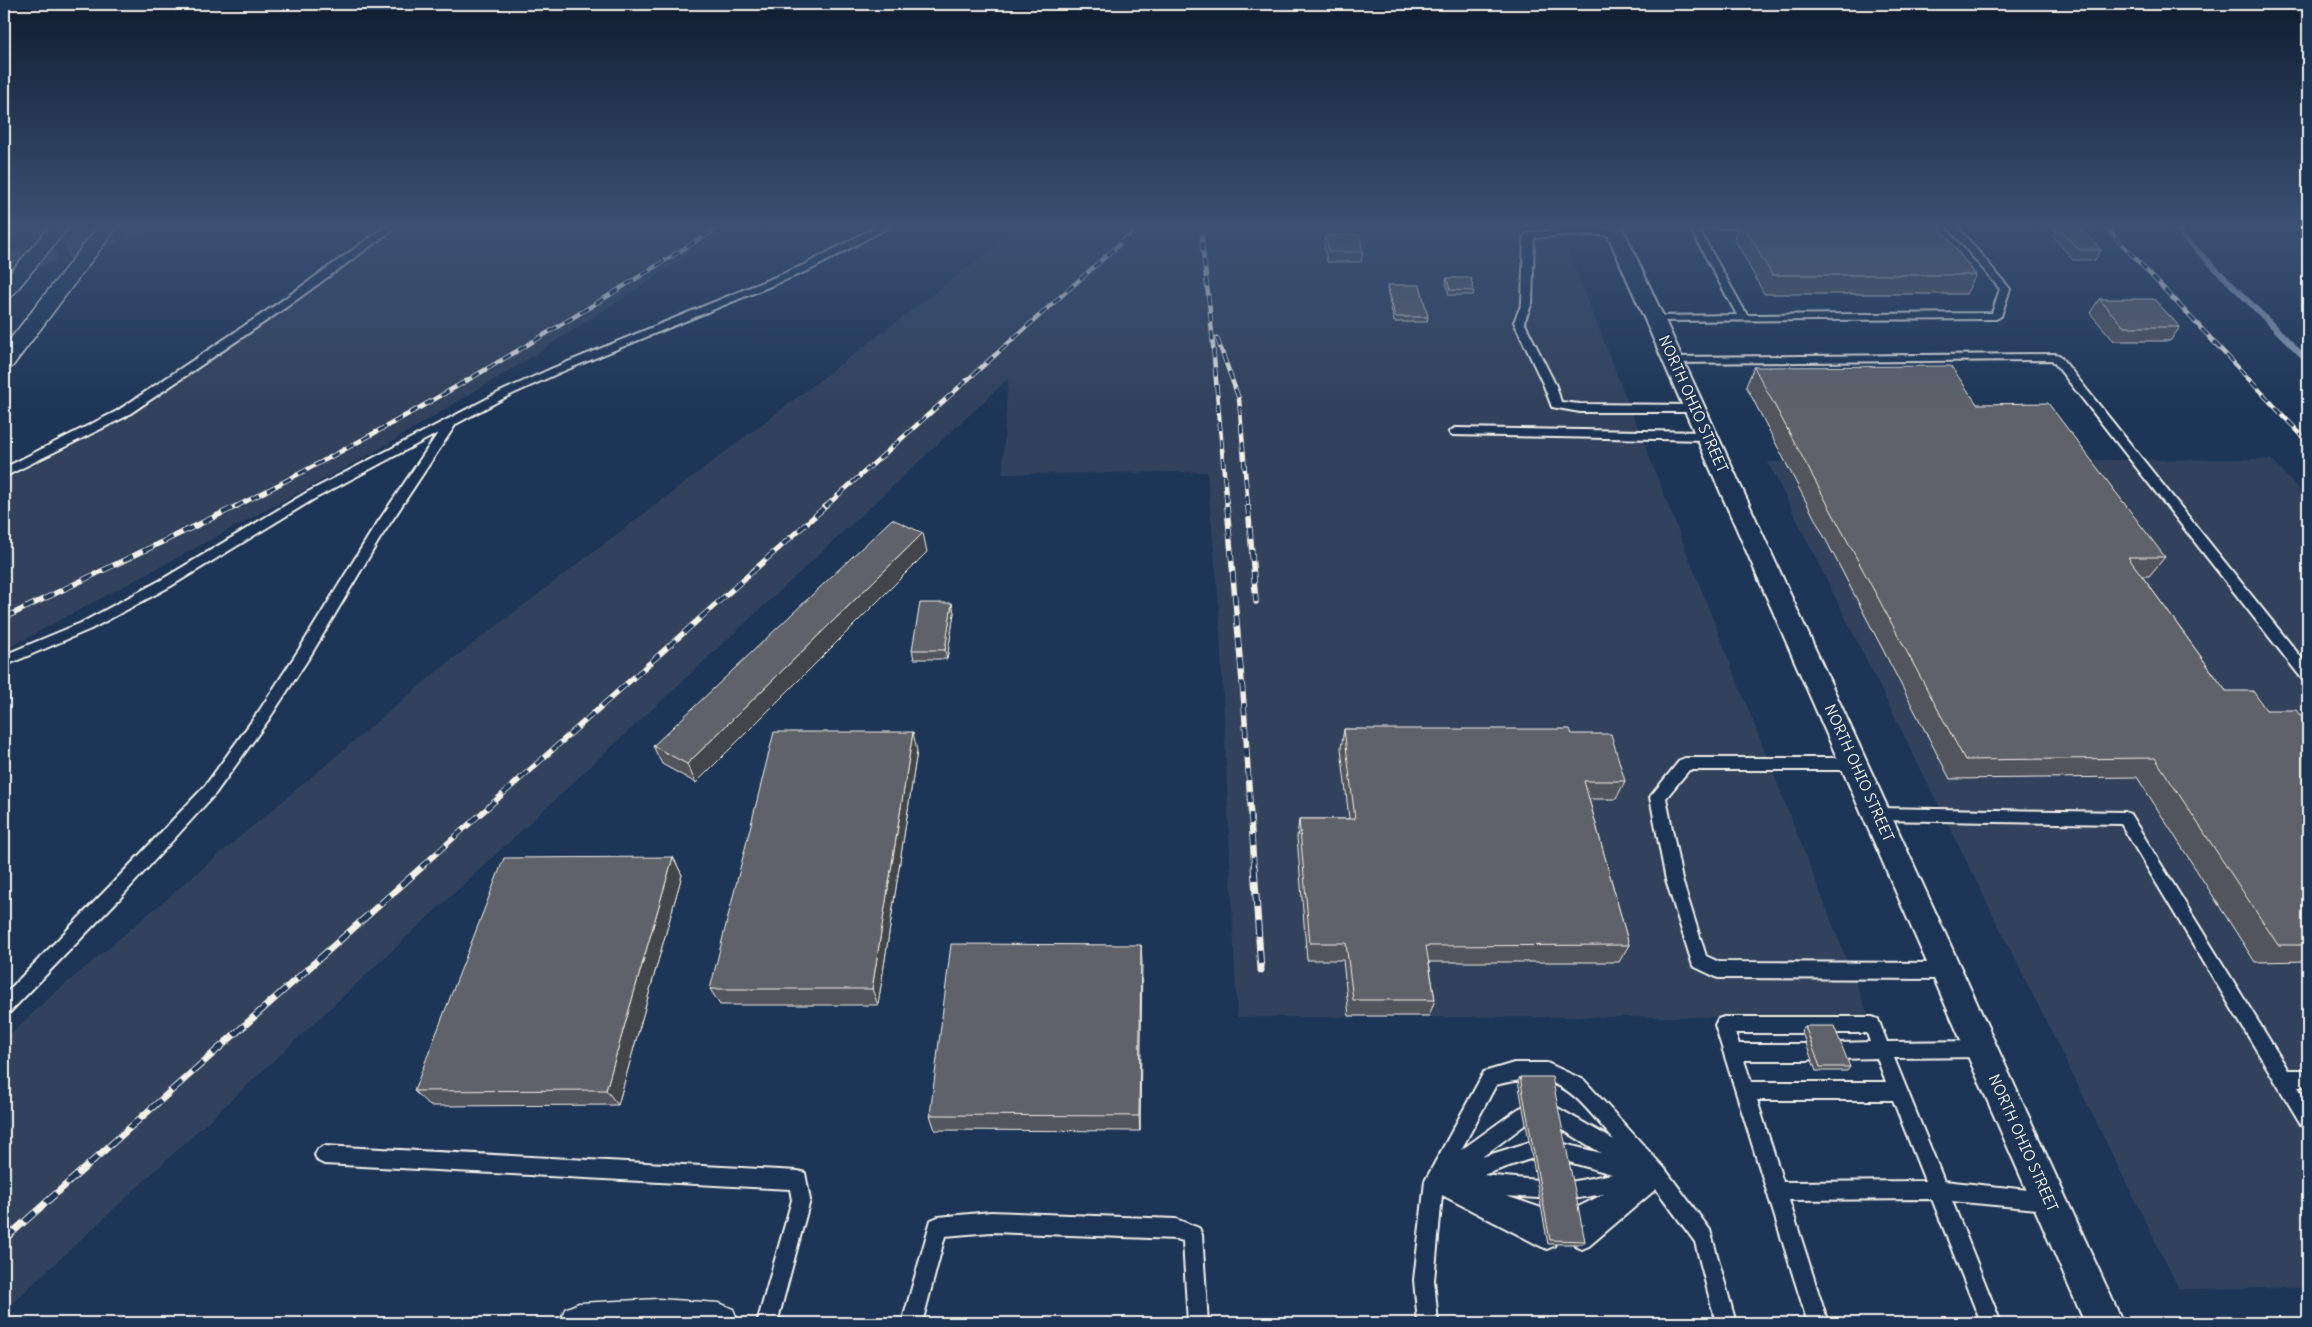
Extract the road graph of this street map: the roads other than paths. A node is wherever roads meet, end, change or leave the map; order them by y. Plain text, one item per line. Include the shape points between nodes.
1 (61, 286) edge
2 (309, 286) edge
3 (762, 286) edge
4 (1528, 286) edge
5 (1639, 286) edge
6 (1726, 286) edge
7 (2002, 286) edge
8 (1654, 319) junction
9 (1744, 319) junction
10 (1673, 360) junction
11 (4, 362) edge
12 (1695, 409) junction
13 (451, 422) junction
14 (1455, 432) dead end
15 (1707, 436) junction
16 (4, 473) edge
17 (4, 661) edge
18 (2308, 676) edge
19 (1855, 764) junction
20 (1877, 814) junction
21 (1948, 971) junction
22 (4, 1006) edge
23 (1981, 1049) junction
24 (1882, 1050) junction
25 (1839, 1051) edge
26 (1732, 1052) junction
27 (1810, 1052) edge
28 (2283, 1078) junction
29 (2308, 1078) edge
30 (1745, 1091) junction
31 (1898, 1091) junction
32 (1524, 1115) edge
33 (1556, 1116) edge
34 (2308, 1120) edge
35 (1530, 1151) dead end
36 (1564, 1153) edge
37 (324, 1155) dead end
38 (1658, 1176) junction
39 (1434, 1181) junction
40 (1538, 1189) edge
41 (1572, 1190) edge
42 (1940, 1190) junction
43 (1777, 1191) junction
44 (2049, 1201) junction
45 (1543, 1218) edge
46 (1578, 1218) edge
47 (1547, 1239) edge
48 (1582, 1239) edge
49 (579, 1323) edge
50 (719, 1323) edge
51 (767, 1323) edge
52 (912, 1323) edge
53 (1198, 1323) edge
54 (1428, 1323) edge
55 (1726, 1323) edge
56 (1818, 1323) edge
57 (1991, 1323) edge
58 (2104, 1323) edge

1 - 11 main road
2 - 16 lane via 121,414
3 - 13 lane via 557,370
4 - 12 lane via 1527,303 1518,322 1556,404 1580,408
5 - 8 street, NORTH OHIO STREET
6 - 9 lane
7 - 9 lane via 2005,289 1996,316
8 - 9 lane
8 - 10 street, NORTH OHIO STREET
10 - 12 street, NORTH OHIO STREET
10 - 18 lane via 2055,357
12 - 15 street, NORTH OHIO STREET
13 - 17 lane via 310,496 166,583 86,626
13 - 22 lane via 374,537 264,715 210,790
14 - 15 lane
15 - 19 street, NORTH OHIO STREET
19 - 20 street, NORTH OHIO STREET
19 - 21 lane via 1685,764 1658,797 1674,880 1699,961 1718,970
20 - 21 street, NORTH OHIO STREET
20 - 28 lane via 2125,818
21 - 23 street, NORTH OHIO STREET
23 - 24 lane
23 - 44 street, NORTH OHIO STREET
24 - 25 lane
24 - 26 lane via 1872,1026 1724,1025
24 - 31 lane
26 - 27 lane
26 - 30 lane
28 - 29 lane
28 - 34 lane
30 - 31 lane
30 - 43 lane
31 - 42 lane
32 - 39 lane
33 - 38 lane
35 - 39 lane
36 - 38 lane
37 - 51 lane via 798,1180 801,1200
38 - 39 lane via 1578,1086 1546,1072 1514,1072 1490,1078
38 - 41 lane
38 - 46 lane
38 - 48 lane
38 - 55 lane via 1702,1237
39 - 40 lane
39 - 45 lane
39 - 47 lane
39 - 54 lane via 1424,1280
42 - 43 lane
42 - 44 lane
42 - 57 lane
43 - 56 lane
44 - 58 street, NORTH OHIO STREET
49 - 50 main road via 658,1319
52 - 53 lane via 938,1227 992,1222 1176,1229 1192,1235

